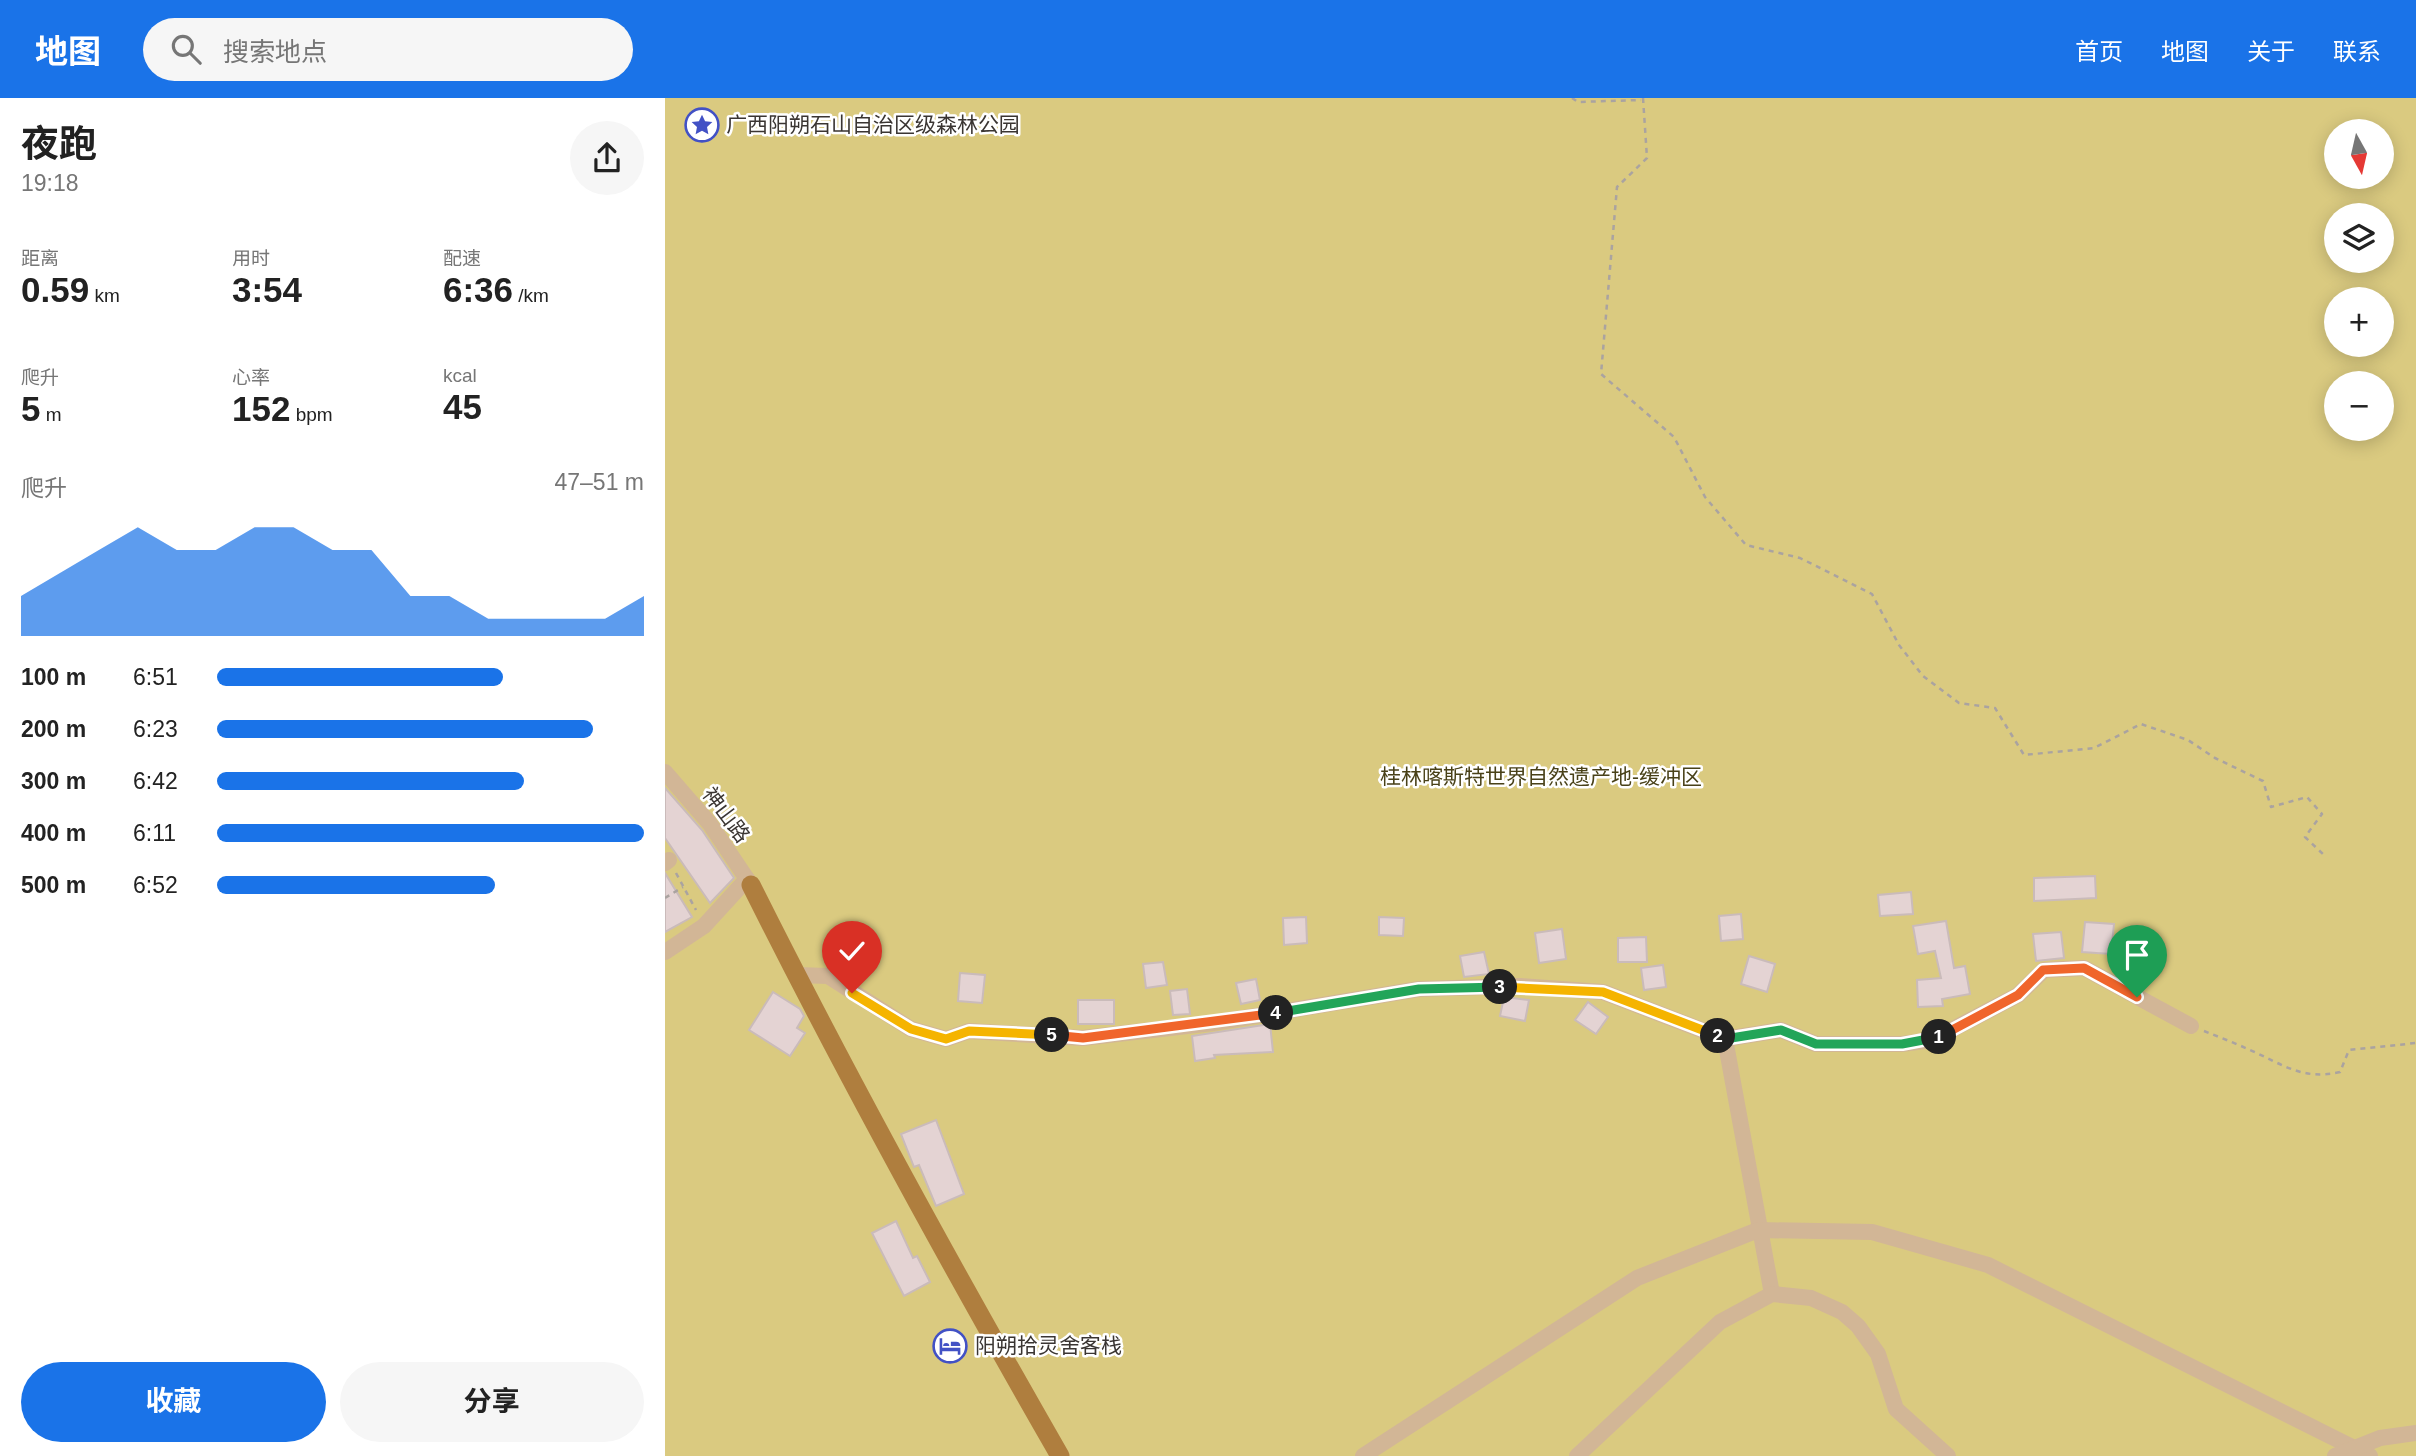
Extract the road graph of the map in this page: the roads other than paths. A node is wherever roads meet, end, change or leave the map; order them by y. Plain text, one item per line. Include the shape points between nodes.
1 (665, 773) edge
2 (749, 882) junction
3 (665, 952) edge
4 (796, 975) junction
5 (2191, 1026) road end
6 (1725, 1039) junction
7 (1758, 1230) junction
8 (1772, 1294) junction
9 (2416, 1433) edge
10 (2353, 1447) junction
11 (1060, 1456) edge
12 (1363, 1456) edge
13 (1577, 1456) edge
14 (1948, 1456) edge
15 (2335, 1456) edge
16 (2370, 1456) edge

1 - 2 street, 神山路 via 710,824
2 - 3 street via 704,926
2 - 4 main road
4 - 6 street via 828,975 911,1029 946,1039 969,1031 1083,1038 1213,1023 1419,989 1520,986 1603,992
4 - 11 main road via 931,1231
5 - 6 street via 2084,968 2043,970 2018,995 1932,1041 1816,1044 1781,1030
6 - 7 street
7 - 8 street
7 - 10 street via 1872,1232 1988,1265
7 - 12 street via 1637,1279
8 - 13 street via 1720,1322
8 - 14 street via 1811,1298 1842,1312 1858,1326 1878,1353 1896,1409
9 - 10 street
10 - 15 street
10 - 16 street

